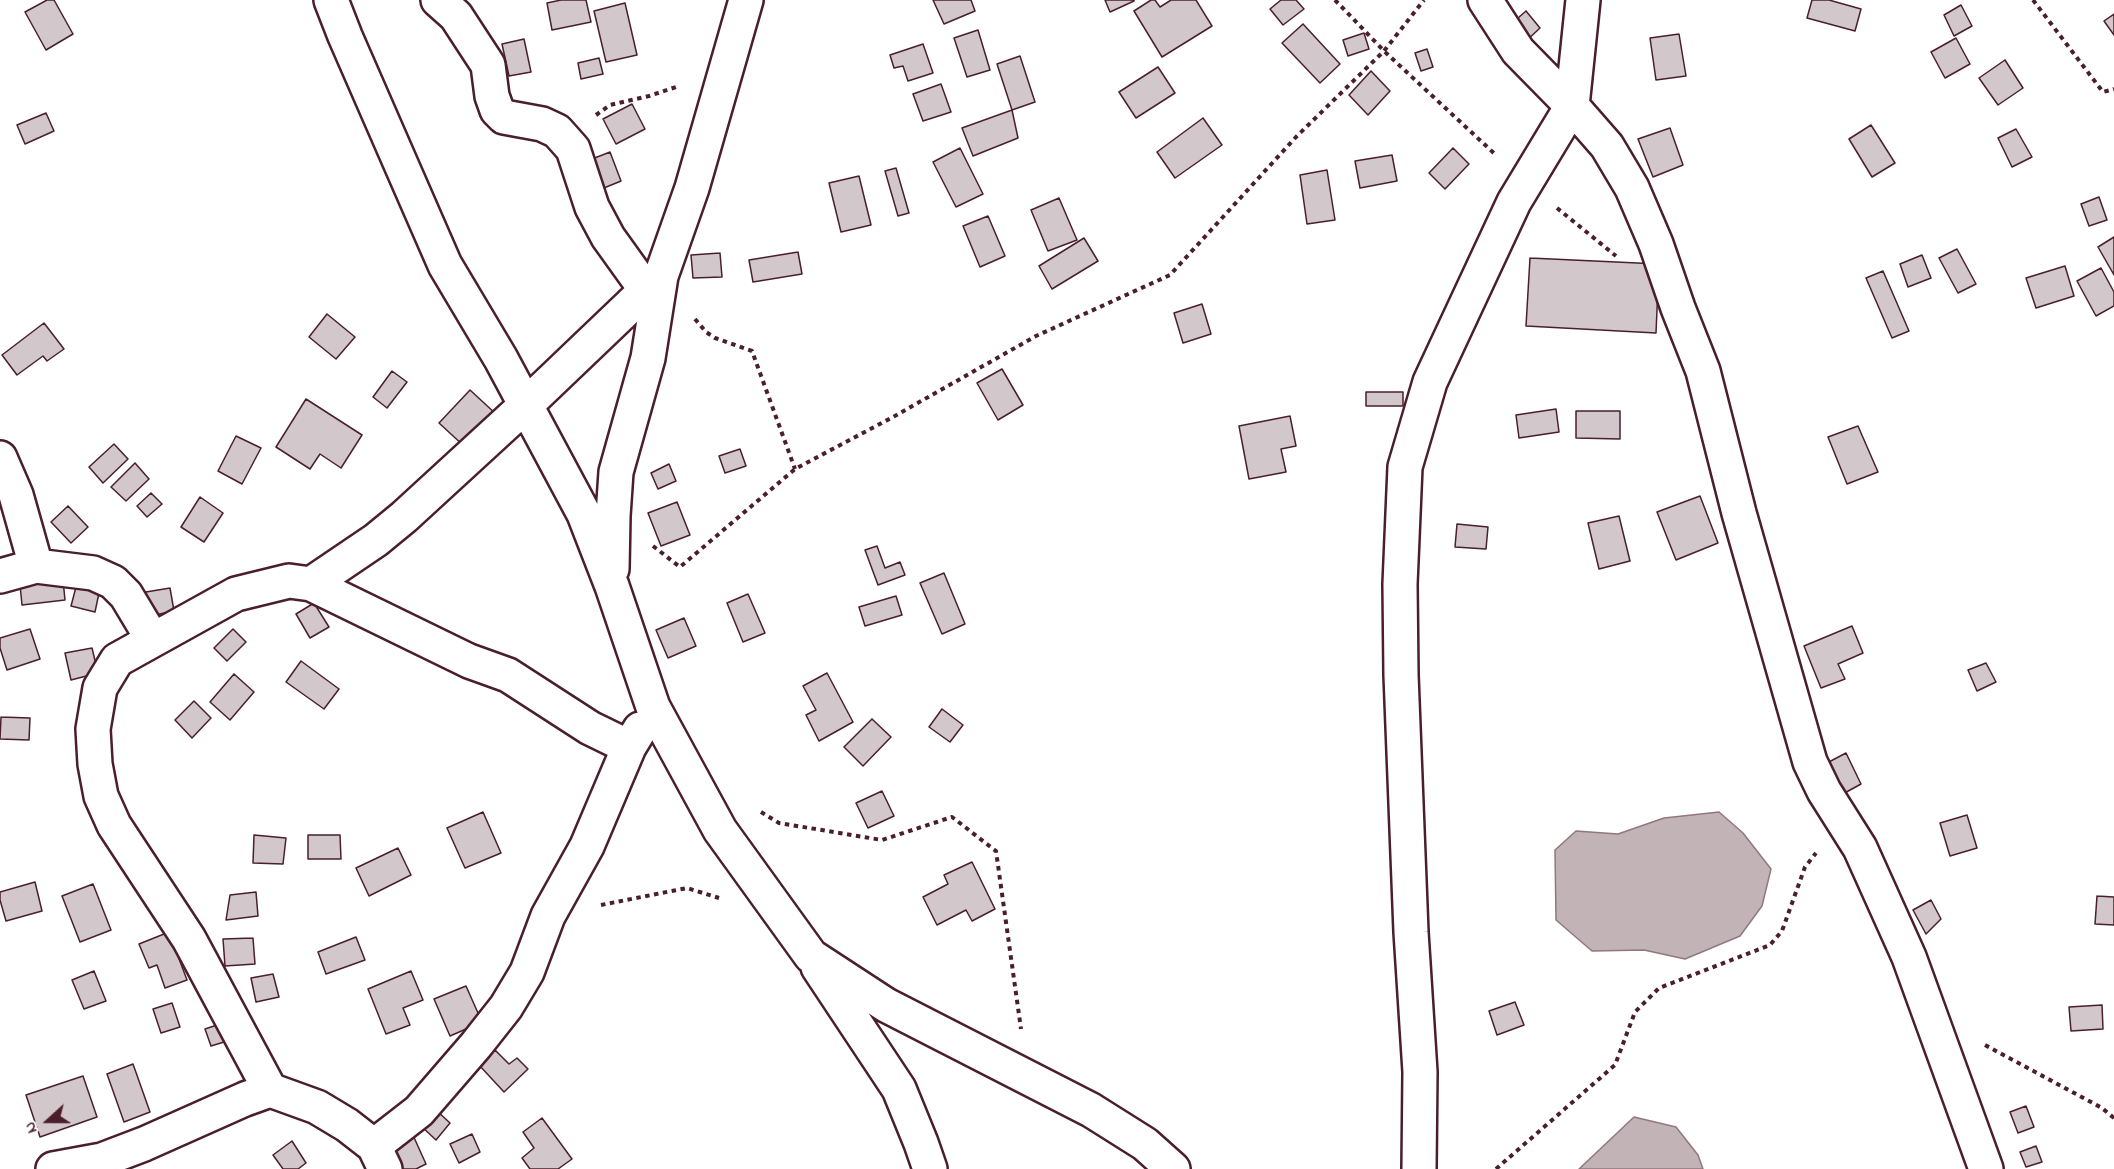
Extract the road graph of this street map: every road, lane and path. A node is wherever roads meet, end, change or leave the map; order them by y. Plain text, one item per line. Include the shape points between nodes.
1 (332, 0) edge
2 (438, 0) edge
3 (746, 0) edge
4 (1424, 0) edge
5 (1485, 0) edge
6 (1583, 0) edge
7 (2033, 0) edge
8 (725, 71) junction
9 (2114, 89) edge
10 (1572, 106) junction
11 (564, 138) junction
12 (653, 283) junction
13 (526, 405) junction
14 (0, 458) edge
15 (795, 469) junction
16 (613, 516) junction
17 (36, 566) junction
18 (0, 576) edge
19 (311, 584) junction
20 (612, 586) junction
21 (153, 640) junction
22 (653, 707) junction
23 (629, 747) junction
24 (761, 812) dead end
25 (1842, 820) junction
26 (548, 916) junction
27 (783, 917) junction
28 (811, 956) junction
29 (1931, 1016) junction
30 (1027, 1076) junction
31 (270, 1090) junction
32 (2114, 1118) edge
33 (379, 1157) edge
34 (53, 1169) edge
35 (930, 1169) edge
36 (1173, 1169) edge
37 (1419, 1169) edge
38 (1496, 1169) edge
39 (1986, 1169) edge

1 - 13 street via 445,266
2 - 11 street via 456,16 488,65 497,110 504,117 542,124
3 - 8 street
4 - 15 path via 1384,51 1296,137 1170,275 1036,336
5 - 10 street via 1518,51
6 - 10 street
7 - 9 path via 2103,92
8 - 11 path via 609,105
8 - 12 street via 692,188
10 - 25 street via 1607,147 1627,179 1656,244 1703,371 1810,762
10 - 37 street via 1514,202 1430,382 1405,467 1401,675 1420,1072
11 - 12 street via 573,149 591,207 608,237
12 - 13 street
12 - 15 path via 706,332 752,351
12 - 16 street via 648,358 616,472
13 - 19 street via 383,534
13 - 20 street via 584,514
14 - 17 street
15 - 16 path via 680,567
16 - 20 street
17 - 18 street
17 - 21 street via 93,573 113,582 126,595
19 - 21 street via 289,581 236,594
19 - 23 street via 469,662 508,675 590,728
20 - 22 street
21 - 31 street via 117,660 100,688 93,729 101,796 114,825 189,939
22 - 23 street
22 - 27 street via 720,830
23 - 26 street via 587,846
24 - 30 path via 780,823 882,840 952,817 996,851
25 - 29 street via 1860,848
25 - 38 path via 1805,867 1782,931 1770,945 1659,988 1635,1012 1615,1065
26 - 27 path via 687,888
26 - 33 street via 527,972 494,1022
27 - 28 street
28 - 30 street via 886,1005
28 - 35 street via 899,1089
29 - 32 path
29 - 39 street
30 - 36 street via 1145,1144
31 - 33 street via 317,1107 347,1125
31 - 34 street via 102,1160

